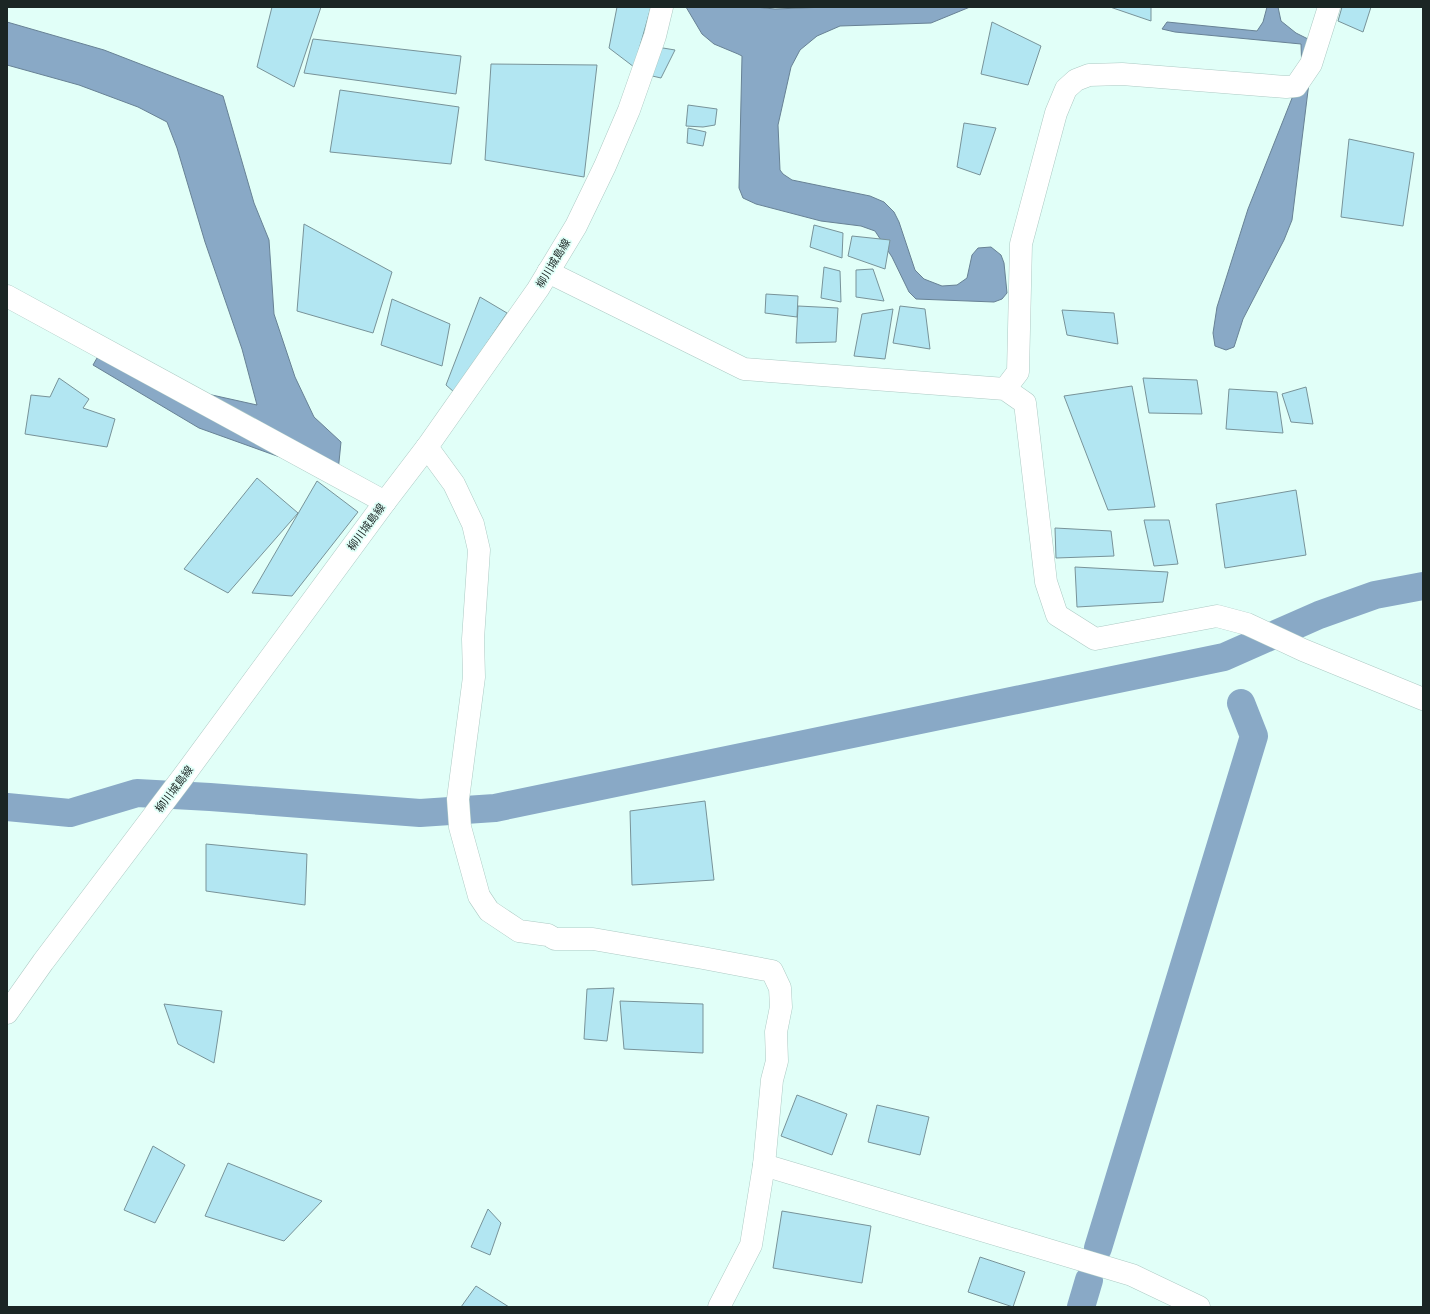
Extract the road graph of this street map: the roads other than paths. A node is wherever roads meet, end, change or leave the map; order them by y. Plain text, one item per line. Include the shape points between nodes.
1 (662, 7) edge
2 (1329, 7) edge
3 (548, 272) junction
4 (7, 296) edge
5 (1005, 390) junction
6 (427, 447) junction
7 (385, 502) junction
8 (1423, 699) edge
9 (7, 1013) edge
10 (764, 1165) junction
11 (719, 1307) edge
12 (1199, 1307) edge

1 - 3 street, 柳川城島線 via 655,36 626,117 605,166 576,226
2 - 5 street via 1311,64 1296,86 1286,88 1122,74 1089,75 1076,80 1066,89 1056,112 1021,244 1018,372
3 - 5 street via 744,369
3 - 6 street, 柳川城島線
4 - 7 street
5 - 8 street via 1025,403 1046,582 1057,615 1095,639 1217,616 1247,624
6 - 7 street, 柳川城島線
6 - 10 street via 454,484 473,524 479,550 473,639 474,677 458,799 460,827 479,896 489,911 519,931 548,935 555,939 593,939 772,971 780,988 781,1008 776,1032 777,1061 772,1080
7 - 9 street, 柳川城島線
10 - 11 street via 751,1245
10 - 12 street via 1132,1275

